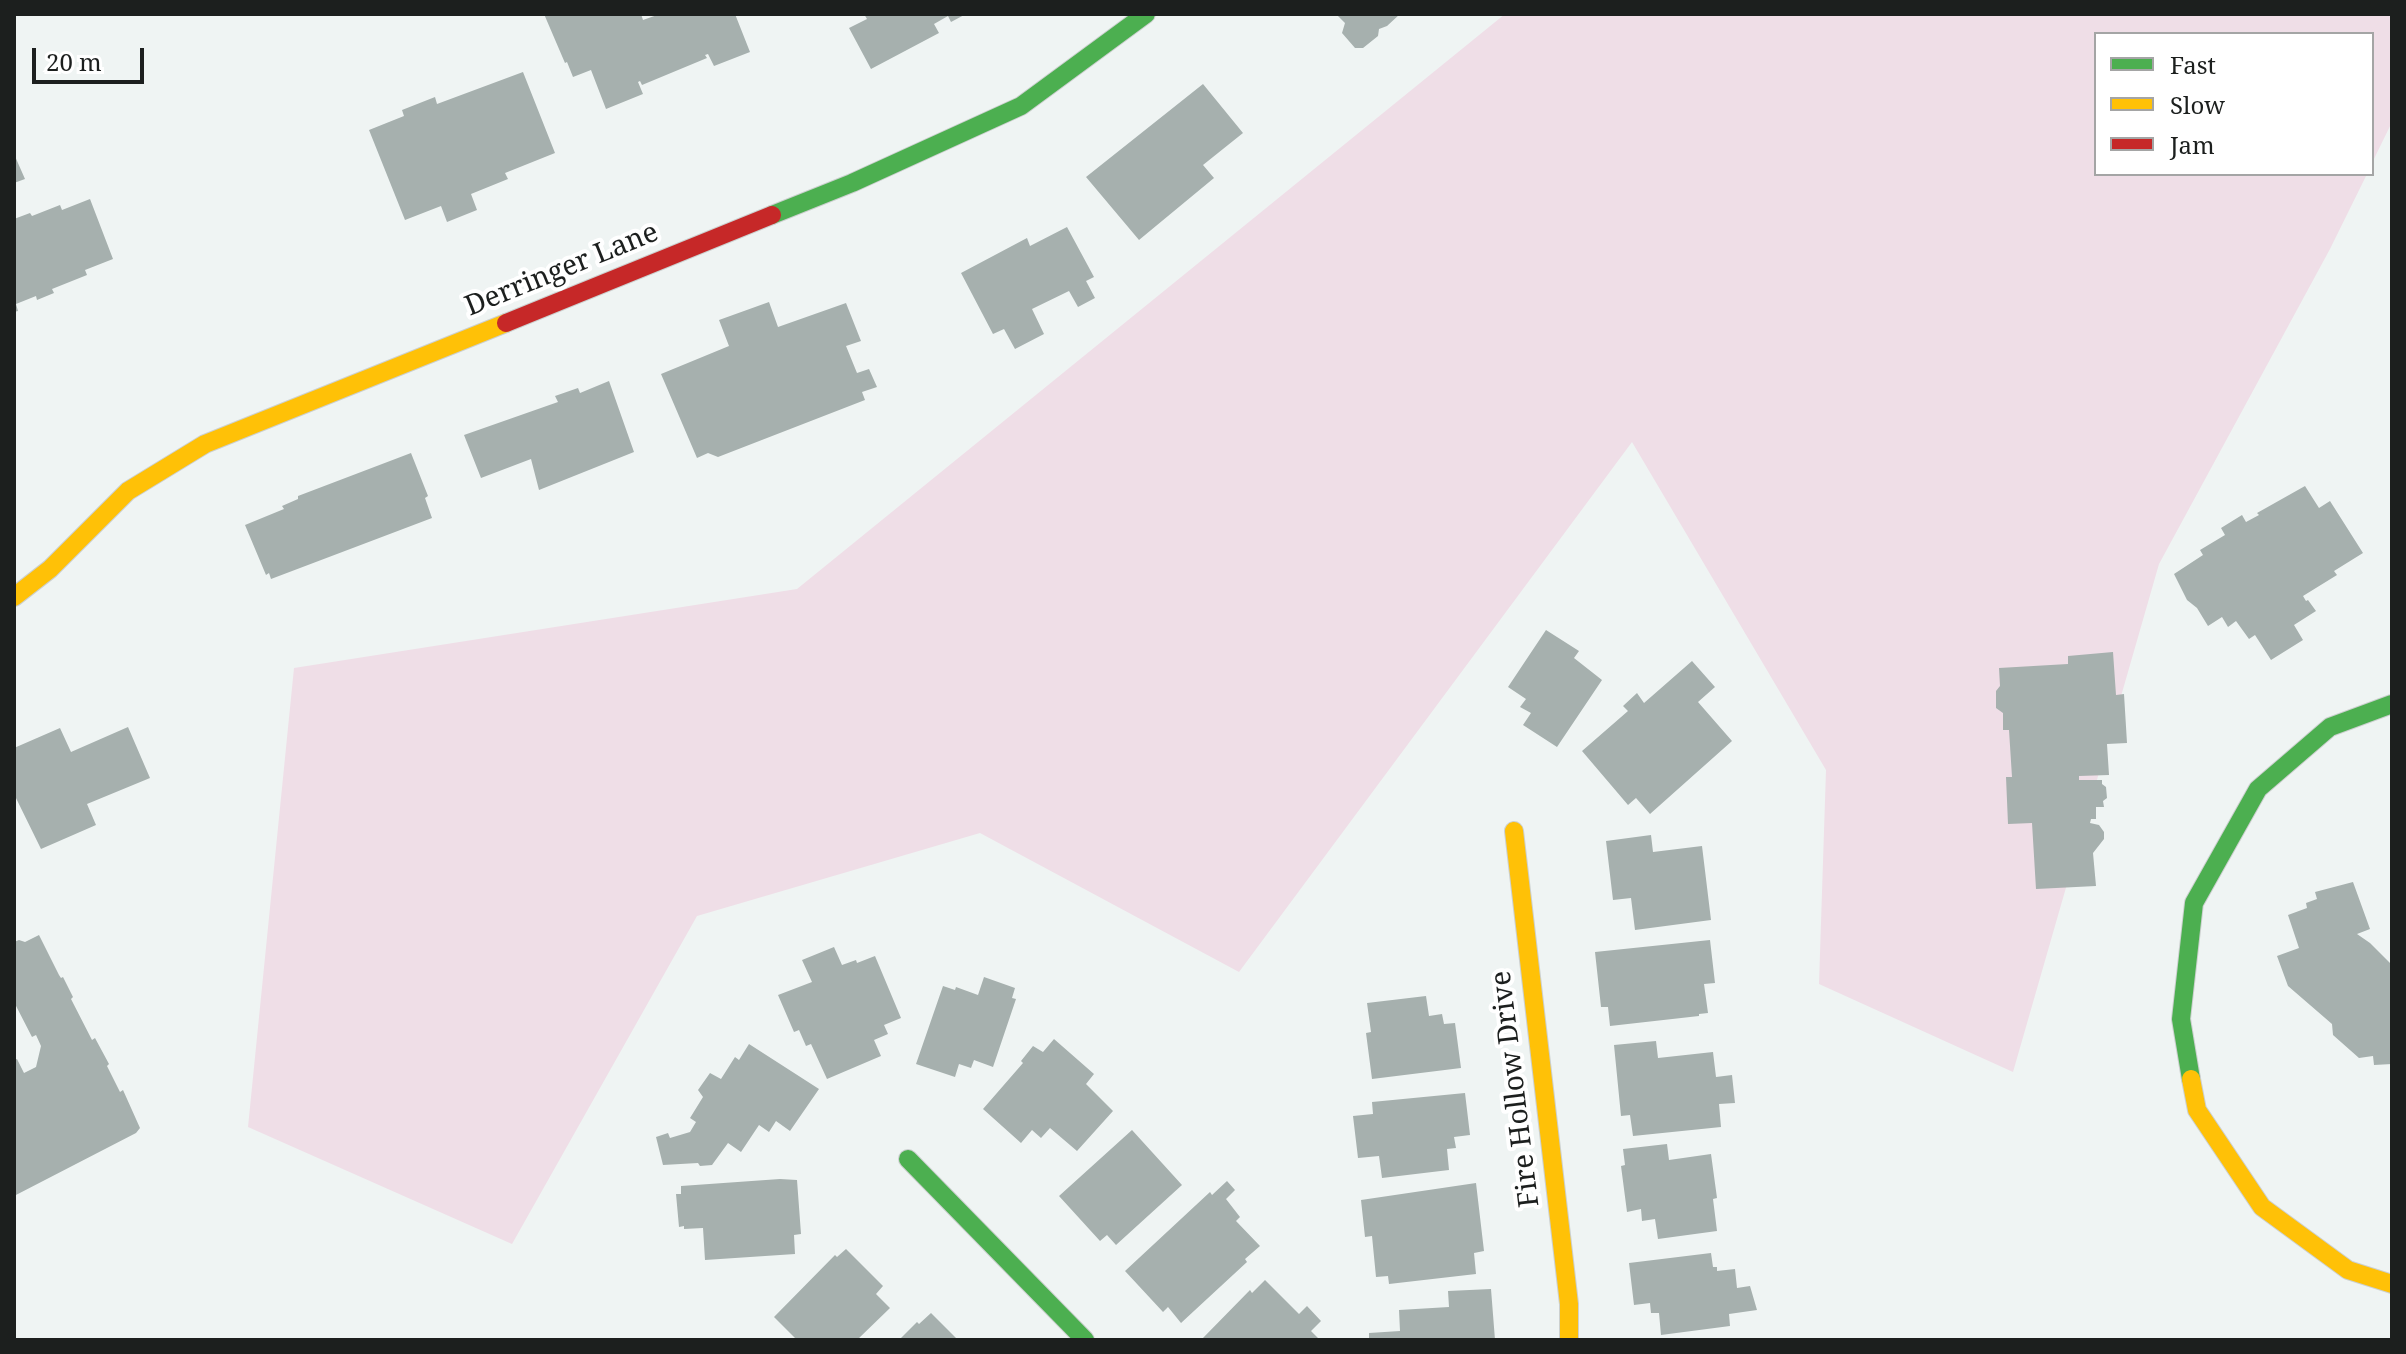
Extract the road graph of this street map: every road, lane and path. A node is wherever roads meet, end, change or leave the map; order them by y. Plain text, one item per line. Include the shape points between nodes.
1 (1146, 14) edge
2 (14, 597) edge
3 (2392, 704) edge
4 (1514, 831) dead end
5 (908, 1159) dead end
6 (2392, 1284) edge
7 (1085, 1340) edge
8 (1569, 1340) edge

1 - 2 street, Derringer Lane via 1021,106 852,183 205,444 128,491 50,569
3 - 6 street via 2330,727 2258,789 2194,903 2181,1019 2197,1110 2262,1207 2348,1270
4 - 8 street, Fire Hollow Drive
5 - 7 street

